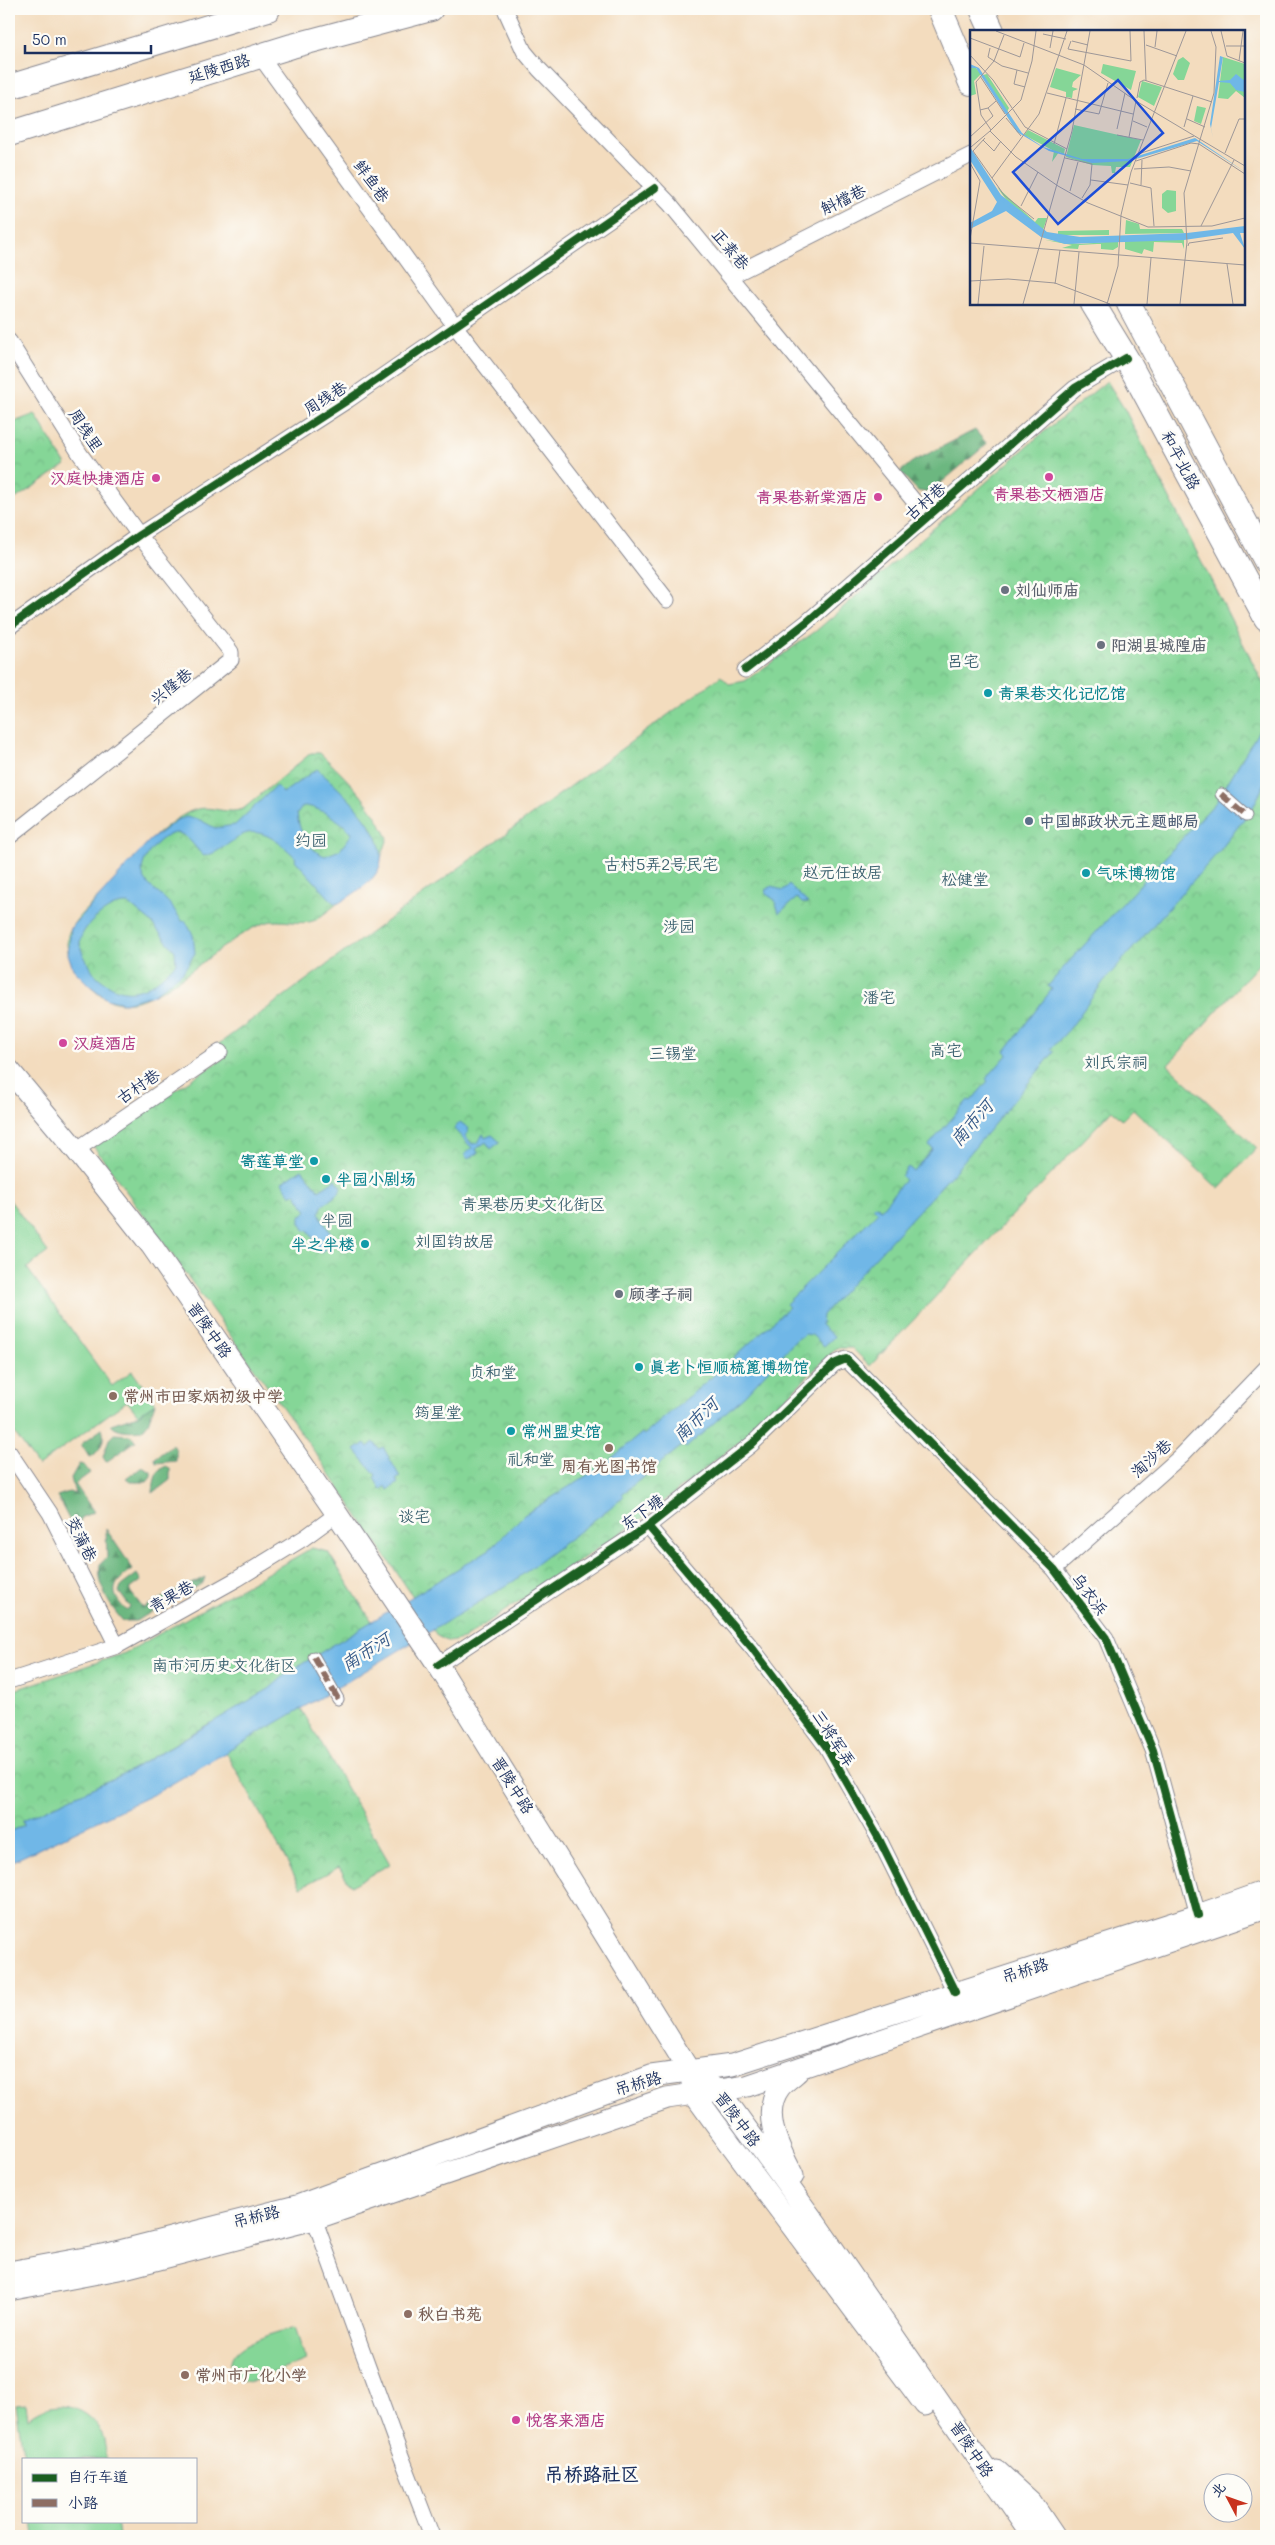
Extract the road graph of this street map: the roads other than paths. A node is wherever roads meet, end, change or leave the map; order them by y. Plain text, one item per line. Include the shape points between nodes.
1 (268, 9) edge
2 (431, 9) edge
3 (505, 9) edge
4 (940, 9) edge
5 (982, 9) edge
6 (992, 30) edge
7 (260, 56) junction
8 (970, 81) edge
9 (9, 87) edge
10 (9, 134) edge
11 (970, 155) edge
12 (655, 188) junction
13 (731, 276) junction
14 (1094, 305) edge
15 (1130, 305) edge
16 (455, 326) junction
17 (9, 341) edge
18 (1126, 358) junction
19 (927, 517) junction
20 (138, 535) junction
21 (1266, 561) edge
22 (667, 600) dead end
23 (1265, 610) edge
24 (9, 627) edge
25 (745, 670) dead end
26 (1221, 794) dead end
27 (1246, 816) dead end
28 (9, 837) edge
29 (220, 1052) dead end
30 (9, 1070) edge
31 (76, 1150) junction
32 (846, 1360) joint
33 (1266, 1368) edge
34 (9, 1452) edge
35 (337, 1514) junction
36 (648, 1526) junction
37 (1054, 1569) junction
38 (117, 1646) junction
39 (314, 1657) dead end
40 (438, 1665) junction
41 (9, 1681) edge
42 (337, 1697) dead end
43 (1266, 1891) edge
44 (1266, 1908) edge
45 (1198, 1915) junction
46 (955, 1992) junction
47 (802, 2068) junction
48 (690, 2072) junction
49 (720, 2092) junction
50 (694, 2094) junction
51 (311, 2211) junction
52 (816, 2224) junction
53 (9, 2272) edge
54 (9, 2290) edge
55 (970, 2447) junction
56 (432, 2536) edge
57 (1018, 2536) edge
58 (1032, 2536) edge
59 (1054, 2536) edge

1 - 9 main road
2 - 7 main road, 延陵西路
3 - 12 street, 正素巷 via 524,50 538,69
4 - 8 main road
5 - 6 main road
7 - 10 main road, 延陵西路
7 - 16 street, 鲜鱼巷
11 - 13 street, 斛檔巷
12 - 13 street, 正素巷
12 - 16 street, 周线巷
13 - 19 street, 正素巷
14 - 18 main road, 和平北路
15 - 21 main road, 和平北路
16 - 20 street, 周线巷 via 348,400
16 - 22 street, 鲜鱼巷
17 - 20 street, 周线里 via 80,454
18 - 19 street, 古村巷 via 1075,388
18 - 23 main road, 和平北路
19 - 25 street, 古村巷 via 807,622
20 - 24 street, 周线巷
20 - 28 street, 兴隆巷 via 231,652 231,660
26 - 27 street
29 - 31 street, 古村巷
30 - 31 main road, 晋陵中路
31 - 35 main road, 晋陵中路 via 150,1245
32 - 36 street, 东下塘 via 834,1364 752,1444
32 - 37 street, 乌衣浜
33 - 37 street, 淘沙巷 via 1187,1450
34 - 38 street, 茭蒲巷 via 50,1513
35 - 38 street, 青果巷 via 238,1579
35 - 40 main road, 晋陵中路
36 - 40 street, 东下塘
36 - 46 street, 三将军弄 via 753,1649 826,1746 878,1837
37 - 45 street, 乌衣浜 via 1106,1638 1153,1750
38 - 41 street, 青果巷
39 - 42 street
40 - 48 main road, 晋陵中路
43 - 45 main road, 吊桥路
44 - 47 main road, 吊桥路
45 - 46 main road, 吊桥路
46 - 48 main road, 吊桥路 via 732,2065
47 - 49 main road, 吊桥路
47 - 52 main road via 780,2087 771,2120 777,2143
48 - 49 main road, 晋陵中路
48 - 50 main road
48 - 51 main road, 吊桥路 via 651,2076
49 - 50 main road, 吊桥路
49 - 52 main road, 晋陵中路
50 - 51 main road, 吊桥路 via 667,2098
50 - 57 main road, 晋陵中路
51 - 53 main road, 吊桥路
51 - 54 main road, 吊桥路 via 124,2268
51 - 56 street
52 - 55 main road, 晋陵中路
55 - 58 main road, 晋陵中路
55 - 59 main road via 1031,2502

